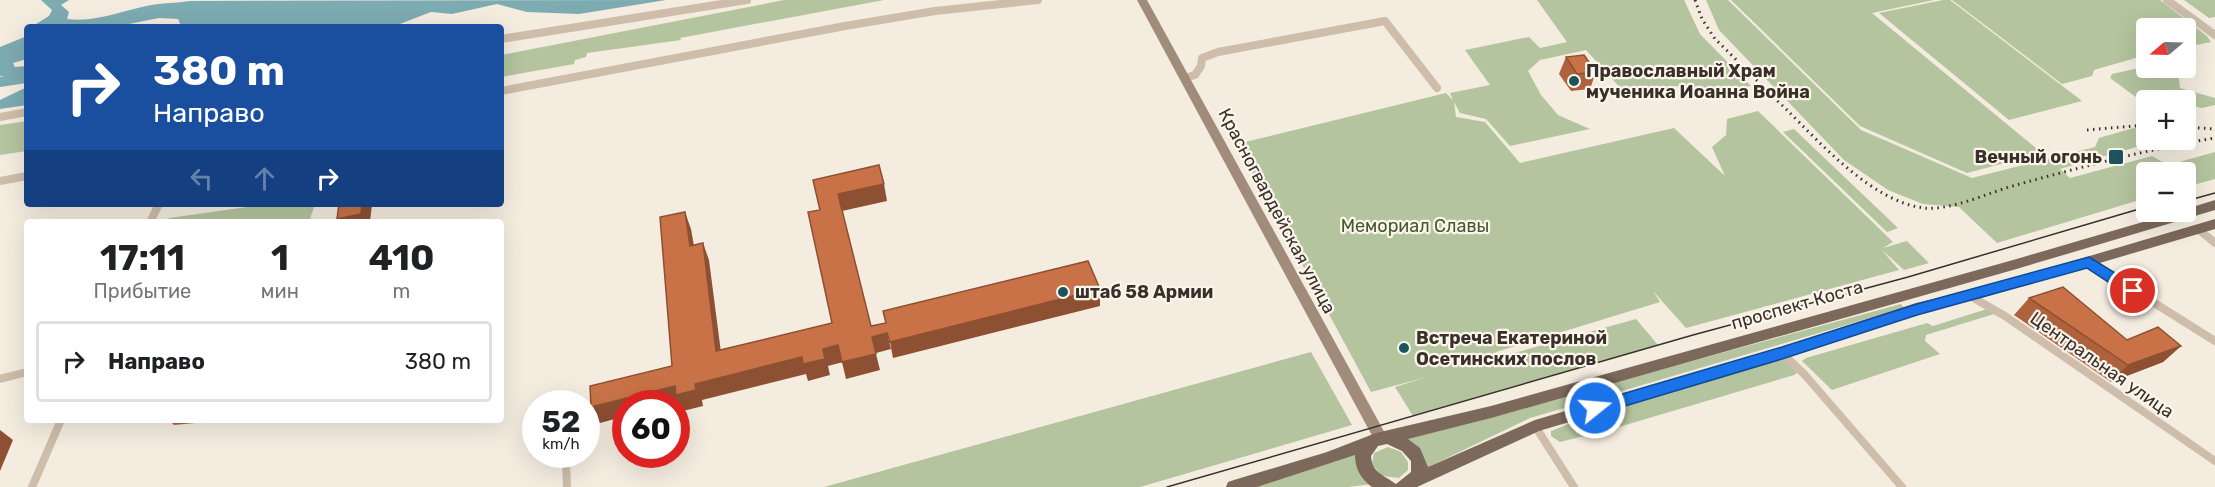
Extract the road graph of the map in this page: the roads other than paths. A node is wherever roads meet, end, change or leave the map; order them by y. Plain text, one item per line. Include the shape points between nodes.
1 (747, 0) edge
2 (1038, 0) edge
3 (1142, 0) edge
4 (2167, 0) edge
5 (2215, 35) edge
6 (504, 39) edge
7 (1185, 78) junction
8 (1437, 88) dead end
9 (504, 90) edge
10 (24, 113) edge
11 (0, 117) edge
12 (24, 177) edge
13 (0, 181) edge
14 (2215, 206) edge
15 (2215, 224) edge
16 (2198, 229) junction
17 (2215, 243) edge
18 (2089, 262) junction
19 (1934, 286) junction
20 (1970, 296) junction
21 (1949, 301) junction
22 (2215, 340) edge
23 (1782, 353) junction
24 (24, 373) edge
25 (0, 379) edge
26 (60, 423) edge
27 (1535, 426) junction
28 (1381, 440) junction
29 (2215, 461) edge
30 (566, 468) edge
31 (1412, 484) edge
32 (32, 487) edge
33 (567, 487) edge
34 (1234, 487) edge
35 (1381, 487) edge
36 (1387, 487) edge
37 (1574, 487) edge
38 (1902, 487) edge

1 - 6 street
2 - 9 street via 856,24
3 - 7 main road, Красногвардейская улица
4 - 5 street
7 - 8 street via 1195,75 1202,58 1218,52 1385,21
7 - 28 main road, Красногвардейская улица
10 - 11 street
12 - 13 street
14 - 19 main road, проспект Коста
15 - 16 main road
16 - 17 street
16 - 18 main road
18 - 20 main road
18 - 22 street
19 - 21 main road
19 - 28 main road, проспект Коста
20 - 21 main road
20 - 29 street, Центральная улица
21 - 23 main road
23 - 27 main road
23 - 38 street
24 - 25 street
26 - 32 street
27 - 31 main road
27 - 37 street
28 - 31 main road via 1404,443 1416,453 1420,466
28 - 34 main road, проспект Коста
28 - 36 main road via 1363,454 1365,469
30 - 33 street
35 - 36 main road

